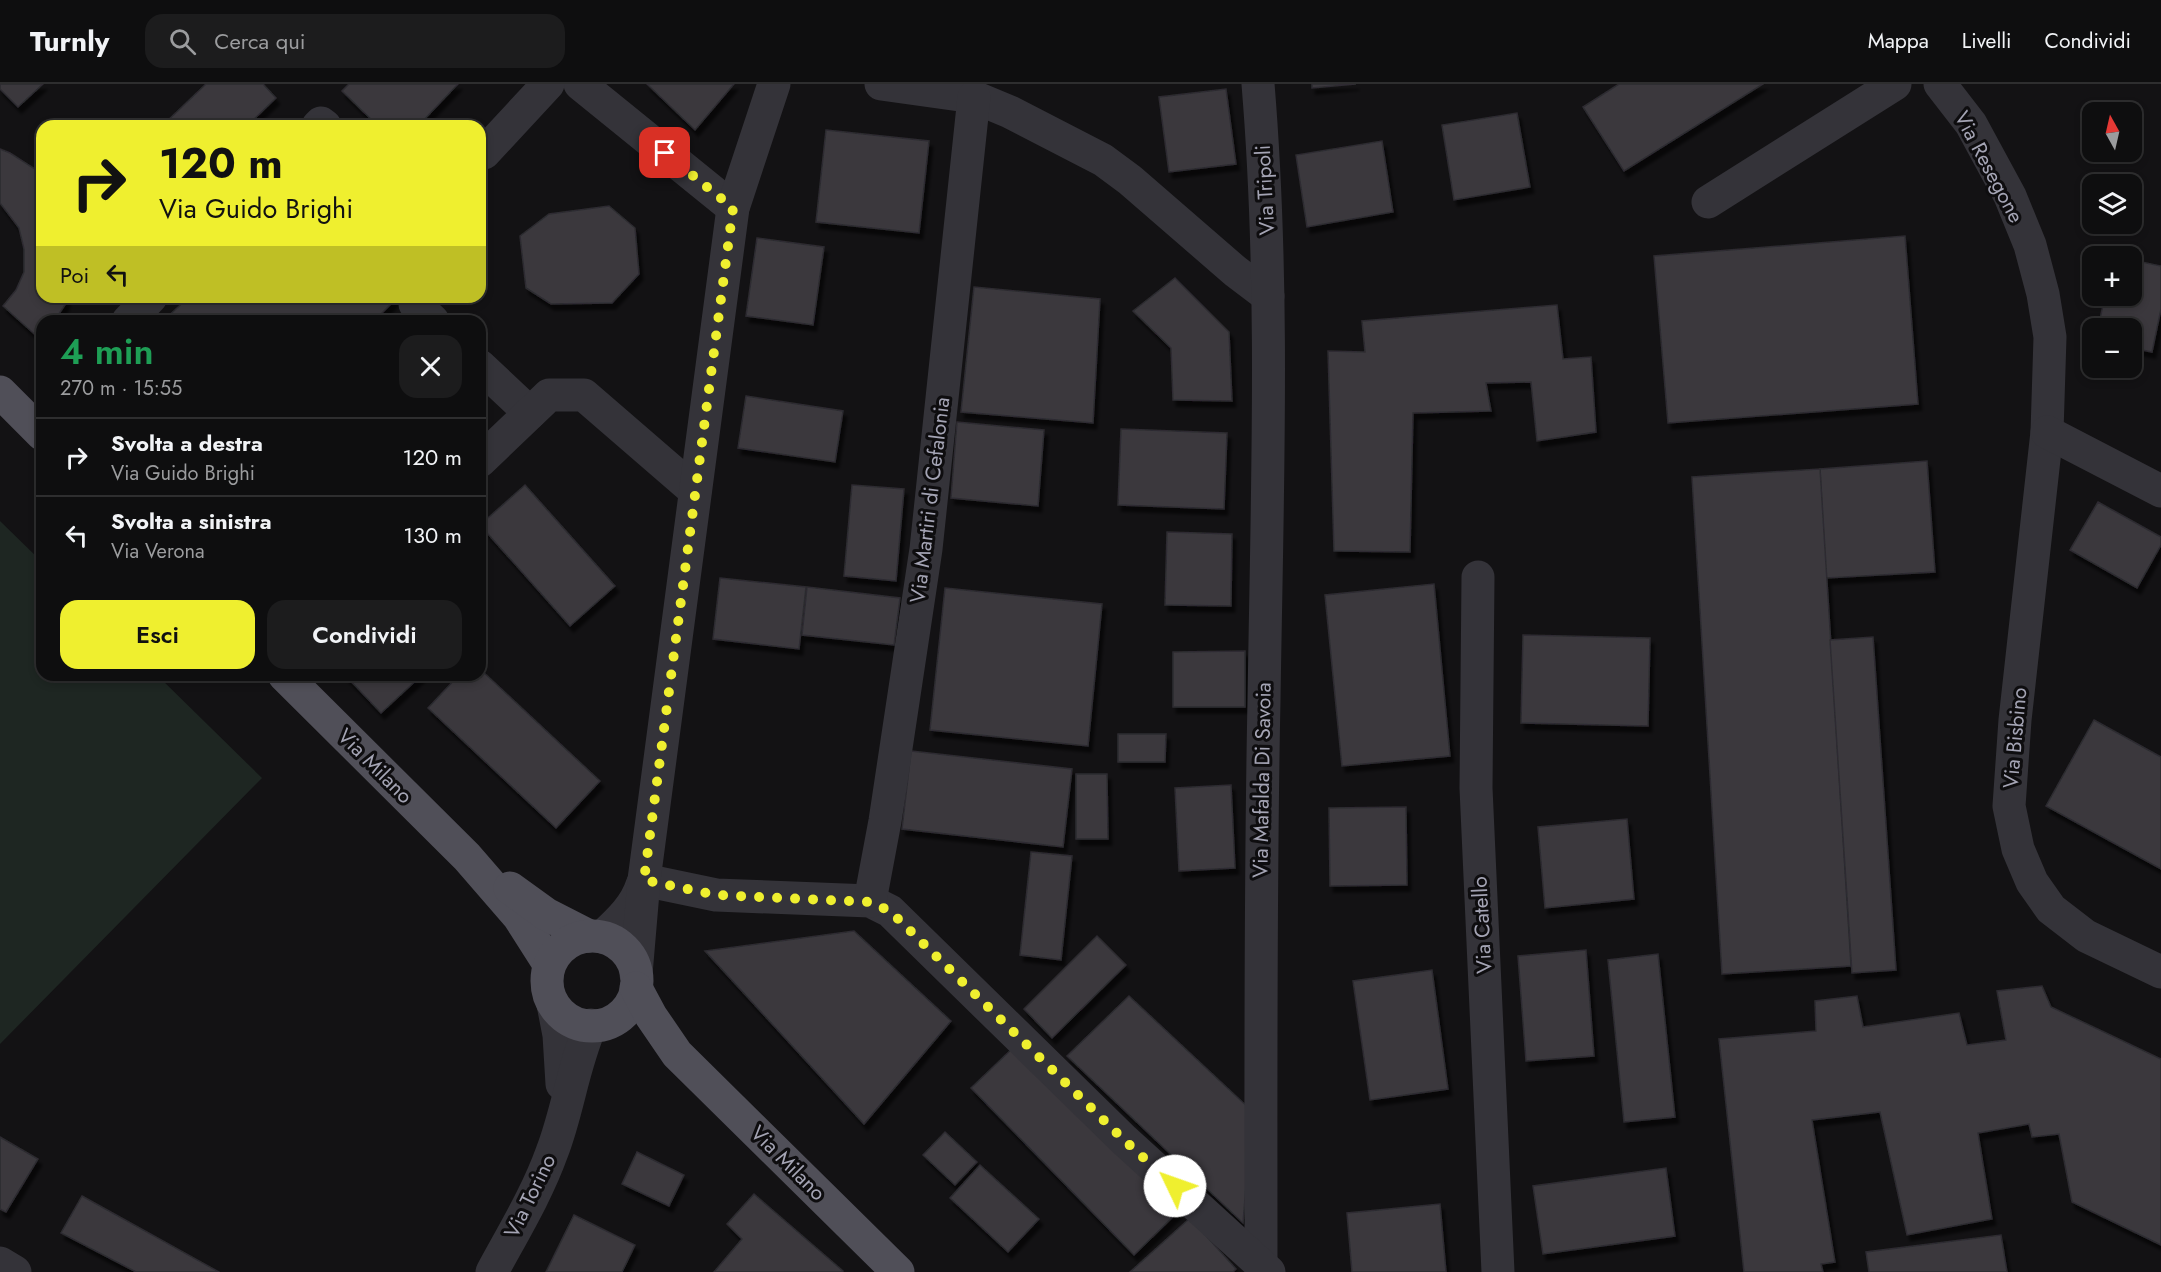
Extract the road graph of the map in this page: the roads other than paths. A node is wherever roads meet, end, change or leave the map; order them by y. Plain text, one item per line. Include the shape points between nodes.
1 (548, 84) edge
2 (580, 84) edge
3 (774, 84) edge
4 (880, 84) edge
5 (1258, 84) edge
6 (1895, 84) edge
7 (1940, 84) edge
8 (974, 97) junction
9 (486, 151) edge
10 (1708, 202) dead end
11 (733, 208) junction
12 (1268, 296) junction
13 (145, 303) edge
14 (134, 315) edge
15 (486, 372) edge
16 (0, 392) edge
17 (530, 413) junction
18 (36, 423) edge
19 (2047, 432) junction
20 (486, 455) edge
21 (695, 491) junction
22 (2161, 491) edge
23 (1478, 577) dead end
24 (290, 681) edge
25 (467, 857) junction
26 (644, 880) junction
27 (870, 902) junction
28 (595, 937) junction
29 (549, 964) junction
30 (2161, 972) edge
31 (636, 981) junction
32 (553, 1004) junction
33 (601, 1023) junction
34 (677, 1054) junction
35 (564, 1119) junction
36 (0, 1263) edge
37 (1265, 1268) edge
38 (15, 1272) edge
39 (492, 1272) edge
40 (898, 1272) edge
41 (1498, 1272) edge

1 - 9 street
2 - 11 street
3 - 11 street
4 - 8 street
5 - 12 street, Via Tripoli
6 - 10 street
7 - 19 street, Via Resegone via 1971,124 2010,196 2030,245 2050,337
8 - 12 street via 1103,160
8 - 27 street, Via Martiri di Cefalonia via 926,549
11 - 21 street
12 - 37 street, Via Mafalda Di Savoia via 1260,885
13 - 14 street
15 - 17 street
16 - 18 main road
17 - 20 street
17 - 21 street via 549,395 584,395
19 - 22 street
19 - 30 street, Via Bisbino via 2009,806 2018,849 2032,882 2051,909 2086,936
21 - 26 street
23 - 41 street, Via Catello via 1476,788
24 - 25 main road, Via Milano
25 - 28 main road, Via Milano via 546,914
25 - 29 main road, Via Milano via 519,917
26 - 27 street via 716,895
26 - 28 street via 628,911
26 - 31 street
27 - 37 street via 890,911 1124,1140
28 - 29 main road via 568,943
28 - 31 main road via 612,941 624,950 632,961
29 - 32 main road via 546,979
31 - 33 main road via 633,1000 624,1012
31 - 34 main road, Via Milano via 651,1016
32 - 33 main road via 562,1015 580,1024
32 - 35 street, Via Torino via 561,1056
33 - 34 main road, Via Milano via 632,1027
33 - 35 street, Via Torino via 583,1043
34 - 40 main road, Via Milano
35 - 39 street, Via Torino via 535,1190
36 - 38 street

